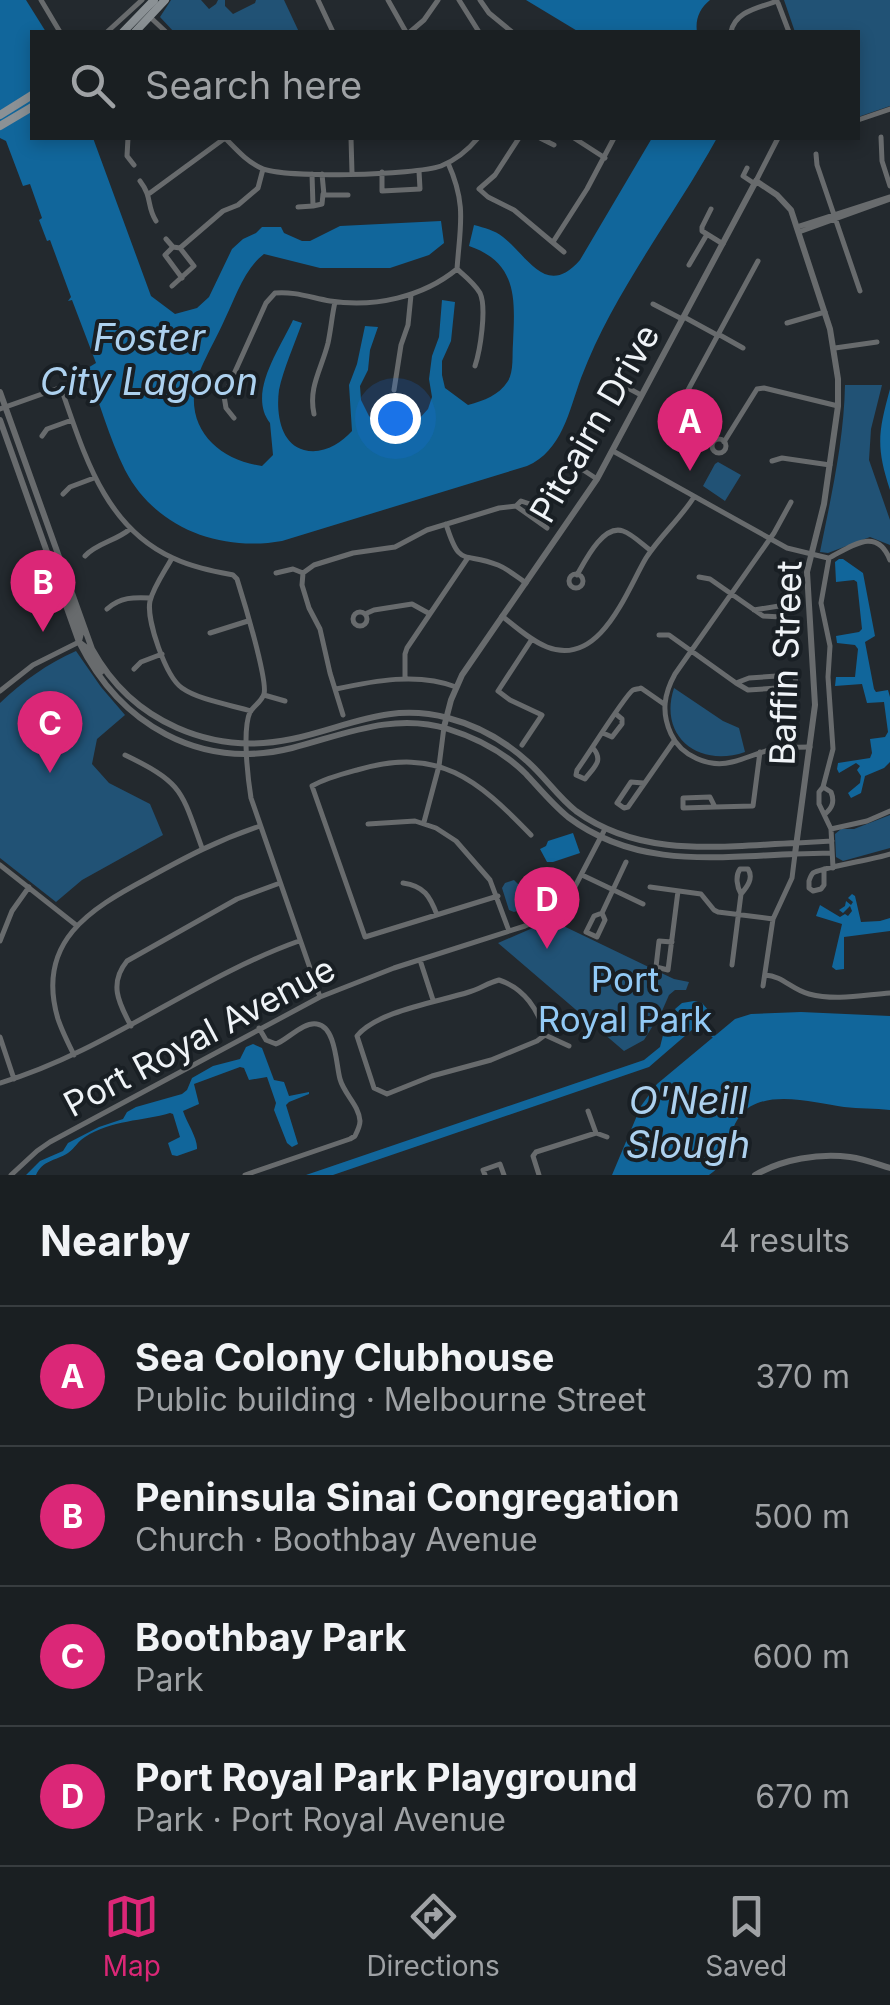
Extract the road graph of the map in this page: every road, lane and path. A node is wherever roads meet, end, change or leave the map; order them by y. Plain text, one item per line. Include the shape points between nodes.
1 (41, 0) edge
2 (142, 0) edge
3 (154, 0) edge
4 (165, 0) edge
5 (318, 0) edge
6 (388, 0) edge
7 (438, 0) edge
8 (460, 0) edge
9 (480, 0) edge
10 (777, 1) edge
11 (148, 14) junction
12 (59, 30) edge
13 (109, 30) edge
14 (125, 30) edge
15 (137, 30) edge
16 (164, 30) edge
17 (332, 30) edge
18 (407, 30) edge
19 (411, 30) edge
20 (477, 30) edge
21 (510, 30) edge
22 (732, 30) edge
23 (788, 30) edge
24 (30, 96) edge
25 (30, 108) edge
26 (890, 109) edge
27 (0, 115) edge
28 (860, 119) edge
29 (0, 126) edge
30 (880, 136) dead end
31 (128, 140) edge
32 (222, 140) edge
33 (227, 140) edge
34 (351, 140) edge
35 (476, 140) edge
36 (518, 140) edge
37 (544, 140) edge
38 (577, 140) edge
39 (613, 140) edge
40 (777, 140) edge
41 (554, 146) dead end
42 (816, 154) dead end
43 (605, 158) junction
44 (448, 163) junction
45 (134, 165) dead end
46 (747, 168) dead end
47 (263, 169) junction
48 (419, 171) junction
49 (382, 172) junction
50 (352, 173) junction
51 (312, 174) junction
52 (322, 174) junction
53 (140, 181) dead end
54 (755, 182) junction
55 (890, 186) edge
56 (150, 194) junction
57 (323, 194) junction
58 (348, 195) dead end
59 (890, 198) edge
60 (298, 206) dead end
61 (312, 206) junction
62 (710, 210) dead end
63 (835, 217) junction
64 (156, 221) dead end
65 (798, 230) junction
66 (706, 236) junction
67 (166, 238) dead end
68 (552, 242) junction
69 (722, 244) junction
70 (177, 247) junction
71 (564, 252) dead end
72 (758, 261) dead end
73 (689, 266) dead end
74 (457, 269) junction
75 (182, 278) junction
76 (172, 286) dead end
77 (860, 291) dead end
78 (411, 296) junction
79 (334, 302) junction
80 (653, 304) dead end
81 (825, 312) junction
82 (684, 318) junction
83 (787, 323) dead end
84 (718, 335) junction
85 (877, 342) dead end
86 (743, 348) dead end
87 (835, 348) junction
88 (475, 366) dead end
89 (613, 380) dead end
90 (76, 382) dead end
91 (61, 388) junction
92 (394, 390) dead end
93 (0, 392) edge
94 (642, 396) junction
95 (681, 403) dead end
96 (838, 406) junction
97 (3, 408) edge
98 (314, 414) dead end
99 (234, 418) dead end
100 (0, 420) edge
101 (72, 420) junction
102 (42, 436) dead end
103 (590, 439) dead end
104 (724, 442) dead end
105 (613, 451) junction
106 (772, 461) dead end
107 (830, 465) junction
108 (94, 478) junction
109 (596, 479) junction
110 (544, 492) dead end
111 (63, 494) dead end
112 (694, 497) junction
113 (791, 502) dead end
114 (516, 506) junction
115 (532, 507) junction
116 (530, 516) junction
117 (446, 524) junction
118 (547, 528) dead end
119 (130, 529) junction
120 (770, 539) junction
121 (651, 551) junction
122 (60, 554) junction
123 (811, 555) junction
124 (85, 556) dead end
125 (172, 558) junction
126 (830, 558) junction
127 (467, 559) junction
128 (890, 560) edge
129 (276, 573) dead end
130 (303, 573) junction
131 (578, 575) dead end
132 (699, 577) dead end
133 (526, 582) junction
134 (732, 593) junction
135 (151, 598) junction
136 (107, 610) dead end
137 (754, 610) junction
138 (365, 614) dead end
139 (430, 614) junction
140 (502, 616) junction
141 (248, 622) junction
142 (210, 633) dead end
143 (658, 635) dead end
144 (532, 639) junction
145 (78, 642) junction
146 (692, 652) junction
147 (162, 654) junction
148 (134, 669) dead end
149 (405, 679) junction
150 (736, 683) junction
151 (120, 687) junction
152 (457, 688) junction
153 (336, 690) junction
154 (0, 691) edge
155 (264, 696) junction
156 (286, 700) dead end
157 (664, 704) junction
158 (251, 711) junction
159 (343, 715) dead end
160 (446, 717) junction
161 (444, 728) junction
162 (674, 741) junction
163 (522, 745) dead end
164 (810, 747) junction
165 (592, 748) junction
166 (247, 749) junction
167 (760, 752) junction
168 (125, 755) dead end
169 (439, 766) junction
170 (644, 783) junction
171 (823, 788) junction
172 (683, 808) dead end
173 (890, 811) edge
174 (825, 814) junction
175 (424, 823) junction
176 (368, 824) dead end
177 (260, 826) junction
178 (831, 829) junction
179 (603, 833) junction
180 (531, 835) dead end
181 (832, 842) junction
182 (797, 843) junction
183 (202, 848) junction
184 (832, 852) junction
185 (795, 854) junction
186 (890, 854) edge
187 (626, 862) dead end
188 (0, 865) edge
189 (833, 868) junction
190 (824, 869) dead end
191 (582, 875) junction
192 (403, 882) dead end
193 (280, 884) junction
194 (29, 887) junction
195 (650, 887) dead end
196 (614, 888) junction
197 (678, 891) junction
198 (741, 894) junction
199 (498, 896) junction
200 (643, 904) dead end
201 (602, 912) junction
202 (436, 915) junction
203 (739, 915) junction
204 (773, 920) junction
205 (76, 926) junction
206 (509, 931) junction
207 (299, 941) junction
208 (0, 942) edge
209 (672, 942) junction
210 (420, 960) junction
211 (732, 965) dead end
212 (765, 975) junction
213 (764, 986) dead end
214 (890, 993) edge
215 (320, 996) junction
216 (434, 1000) junction
217 (131, 1026) junction
218 (260, 1028) junction
219 (545, 1035) junction
220 (0, 1038) edge
221 (569, 1046) dead end
222 (74, 1055) junction
223 (14, 1079) junction
224 (0, 1083) edge
225 (588, 1111) dead end
226 (596, 1133) junction
227 (607, 1137) dead end
228 (890, 1168) edge
229 (12, 1175) edge
230 (245, 1175) edge
231 (485, 1175) edge
232 (504, 1175) edge
233 (538, 1175) edge
234 (755, 1175) edge

1 - 12 street
2 - 13 street
3 - 11 main road
4 - 11 main road
5 - 17 street
6 - 18 street
7 - 19 street
8 - 20 street
9 - 21 street
10 - 22 street via 740,16
10 - 23 street
11 - 14 main road
11 - 15 main road
11 - 16 street
24 - 27 main road
25 - 29 main road
26 - 28 street
30 - 55 street
31 - 45 street
32 - 56 street
33 - 47 street
34 - 50 street
35 - 44 street
36 - 68 street via 479,188
37 - 41 street
38 - 43 street
39 - 43 street
40 - 54 street, Pitcairn Drive
42 - 63 street
43 - 68 street
44 - 48 street
44 - 74 street via 462,205
46 - 54 street via 743,176
47 - 51 street
47 - 70 street via 258,188
48 - 49 street
48 - 49 street via 420,190 382,191
49 - 50 street
50 - 52 street
51 - 52 street
51 - 61 street
52 - 57 street
53 - 56 street
54 - 65 street, Baffin Street via 786,204
54 - 69 street, Pitcairn Drive
56 - 64 street
57 - 58 street
57 - 61 street via 320,206
59 - 63 street
60 - 61 street
62 - 66 street via 702,229
63 - 65 street
63 - 77 street
65 - 81 street, Baffin Street
66 - 69 street
66 - 73 street
67 - 70 street
68 - 71 street
69 - 82 street, Pitcairn Drive
70 - 75 street via 194,266
70 - 75 street via 166,259
72 - 84 street
74 - 78 street
74 - 88 street via 483,304
75 - 76 street
78 - 79 street
78 - 92 street
79 - 98 street via 312,389
79 - 99 street via 286,292 266,303 224,396
80 - 82 street
81 - 83 street
81 - 87 street, Baffin Street
82 - 84 street
82 - 94 street, Pitcairn Drive
84 - 86 street
84 - 95 street
85 - 87 street
87 - 96 street, Baffin Street
89 - 94 street
90 - 91 street
91 - 97 street
91 - 101 street
93 - 97 street
94 - 105 street, Pitcairn Drive
96 - 104 street via 757,389
96 - 107 street, Baffin Street
97 - 122 street
100 - 145 street
101 - 102 street
101 - 108 street
103 - 109 street via 574,464
105 - 109 street, Pitcairn Drive
105 - 112 street
106 - 107 street
107 - 123 street, Baffin Street
108 - 111 street
108 - 119 street
109 - 133 street, Pitcairn Drive
110 - 115 street
112 - 120 street
112 - 121 street
113 - 120 street
114 - 115 street via 524,501
114 - 116 street
114 - 117 street
115 - 116 street
116 - 118 street
117 - 127 street via 455,550
117 - 130 street via 395,547 353,552
119 - 124 street
119 - 125 street
120 - 123 street
120 - 134 street
121 - 131 street via 625,532 610,531
121 - 144 street via 586,646 568,651
122 - 145 street
122 - 151 street via 92,648
123 - 126 street
123 - 164 street, Baffin Street
125 - 135 street
125 - 141 street via 233,575
126 - 128 street via 868,540
126 - 171 street via 821,603 830,646 833,749
127 - 133 street via 499,565
127 - 139 street
129 - 130 street
130 - 153 street
132 - 134 street
133 - 140 street, Pitcairn Drive
134 - 137 street
134 - 146 street
135 - 136 street via 128,598
135 - 147 street
137 - 137 street via 780,606 783,614 766,618
138 - 139 street via 412,604
139 - 149 street via 407,648
140 - 144 street
140 - 152 street, Pitcairn Drive
141 - 142 street
141 - 155 street
143 - 146 street
144 - 163 street via 498,691 542,714
145 - 151 street via 110,684
145 - 154 street
145 - 166 street via 100,680 138,718 184,743
146 - 150 street
146 - 157 street via 668,686
147 - 148 street
147 - 158 street via 182,688
149 - 152 street
149 - 153 street
150 - 150 street via 748,690 794,687 796,678
151 - 166 street via 176,728
152 - 160 street, Pitcairn Drive
153 - 159 street
155 - 156 street
155 - 158 street
157 - 162 street
157 - 165 street via 638,688
158 - 166 street
160 - 161 street, Pitcairn Drive
160 - 166 street via 383,714
160 - 179 street via 503,742
161 - 166 street via 374,725 290,748
161 - 169 street
161 - 179 street via 498,751 568,817
162 - 167 street via 711,763
162 - 170 street
164 - 167 street
164 - 182 street, Baffin Street
165 - 165 street via 576,772 581,779 599,760
166 - 177 street
167 - 172 street via 752,806 715,807 710,798 682,798
168 - 183 street via 174,784
169 - 175 street
169 - 180 street via 477,784
169 - 202 street via 374,765 312,786 366,937
170 - 170 street via 628,807 618,803 631,782
171 - 174 street via 819,804
171 - 174 street via 833,800
173 - 178 street
174 - 178 street
175 - 176 street
175 - 199 street via 456,840
177 - 183 street
177 - 193 street
178 - 181 street
179 - 182 street via 671,847
179 - 185 street via 640,852 672,857
179 - 191 street, Port Royal Avenue
181 - 182 street
181 - 184 street
182 - 185 street, Baffin Street
183 - 205 street via 97,906
184 - 185 street
184 - 189 street
185 - 204 street, Baffin Street
186 - 189 street
187 - 196 street
188 - 194 street
189 - 190 street
191 - 196 street
191 - 206 street, Port Royal Avenue via 554,912
192 - 202 street via 427,894
193 - 207 street
193 - 217 street via 236,899 127,961 116,988
194 - 205 street
194 - 208 street
195 - 197 street
196 - 200 street
196 - 201 street
197 - 203 street via 701,894 714,910
197 - 209 street
198 - 198 street via 749,885 748,869 738,872
198 - 203 street
199 - 202 street
199 - 206 street
201 - 201 street via 594,916 586,932 597,937
203 - 204 street
203 - 211 street
204 - 212 street, Baffin Street
205 - 222 street via 54,979 58,1019
206 - 210 street, Port Royal Avenue
207 - 215 street
207 - 217 street via 262,954
209 - 209 street via 659,941 656,967 668,970
210 - 215 street, Port Royal Avenue
210 - 216 street
212 - 213 street, Baffin Street
212 - 214 street via 820,996
215 - 218 street, Port Royal Avenue
216 - 219 street via 504,981 531,1004
216 - 219 street via 358,1034 374,1088 390,1094
217 - 222 street
218 - 229 street, Port Royal Avenue via 36,1150
218 - 230 street via 276,1044 306,1026 322,1026 360,1120 350,1139
219 - 221 street
220 - 223 street
222 - 223 street
223 - 224 street
225 - 226 street
226 - 227 street
226 - 233 street via 534,1154
228 - 234 street via 822,1156
231 - 232 street via 500,1164

